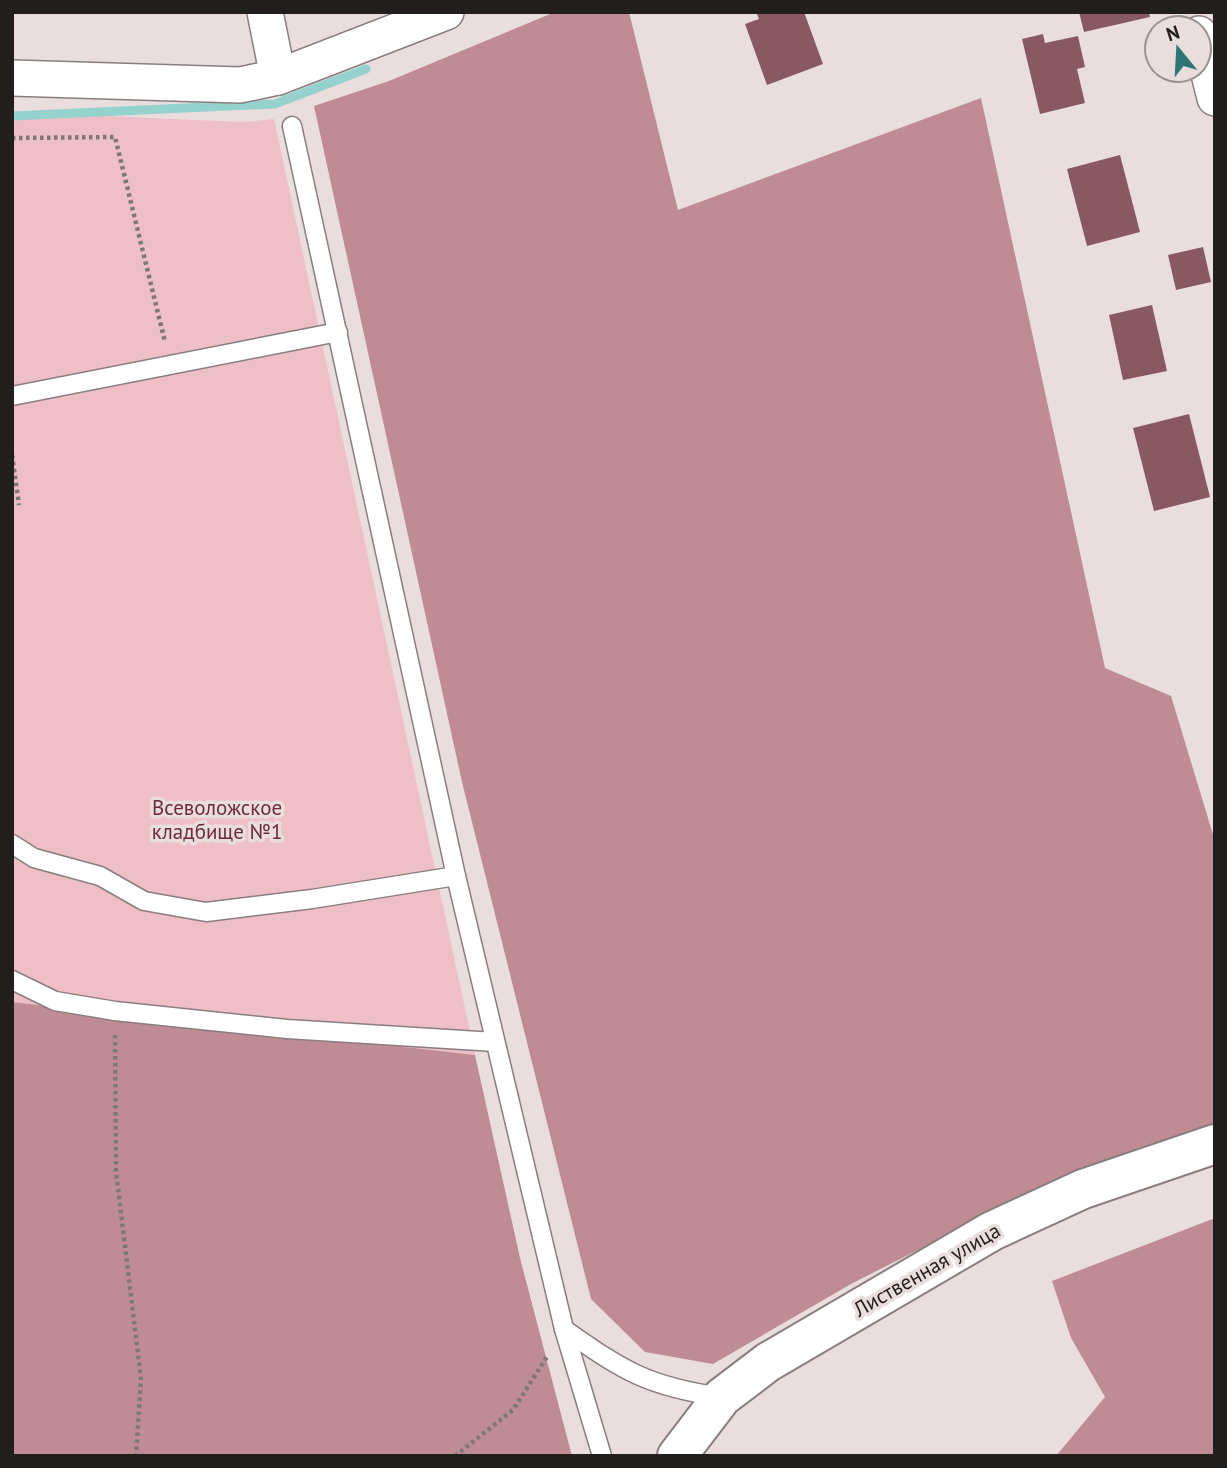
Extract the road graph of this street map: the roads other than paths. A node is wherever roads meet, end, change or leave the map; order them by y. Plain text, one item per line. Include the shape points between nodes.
1 (265, 12) edge
2 (446, 12) edge
3 (278, 77) junction
4 (12, 78) edge
5 (292, 126) dead end
6 (338, 332) junction
7 (12, 396) edge
8 (12, 844) edge
9 (456, 876) junction
10 (12, 980) edge
11 (495, 1042) junction
12 (1215, 1144) edge
13 (564, 1329) junction
14 (722, 1396) junction
15 (602, 1456) edge
16 (677, 1456) edge

1 - 3 street
2 - 3 street
3 - 4 street via 240,85
5 - 6 lane
6 - 7 lane
6 - 9 lane
8 - 9 lane via 34,858 100,876 144,901 206,912
9 - 11 lane
10 - 11 lane via 55,1001 115,1012
11 - 13 lane
12 - 14 street, Лиственная улица via 1083,1189 992,1231 768,1362
13 - 14 lane via 620,1369 676,1391
13 - 15 lane
14 - 16 street, Лиственная улица

